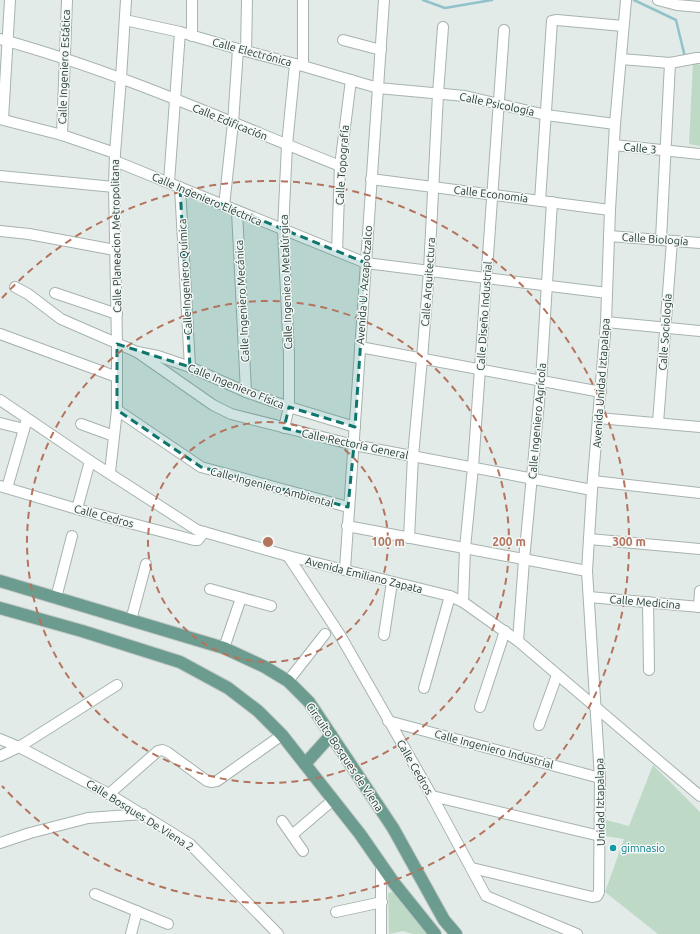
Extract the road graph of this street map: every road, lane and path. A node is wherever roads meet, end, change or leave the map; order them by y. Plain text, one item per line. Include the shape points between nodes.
1 (10, 0) edge
2 (67, 0) edge
3 (126, 0) edge
4 (192, 0) edge
5 (247, 0) edge
6 (303, 0) edge
7 (384, 0) edge
8 (626, 0) edge
9 (658, 0) edge
10 (700, 7) edge
11 (125, 20) junction
12 (624, 23) junction
13 (443, 27) dead end
14 (504, 30) dead end
15 (180, 32) junction
16 (192, 36) junction
17 (4, 40) edge
18 (343, 40) dead end
19 (242, 50) junction
20 (381, 50) junction
21 (64, 58) junction
22 (698, 58) edge
23 (621, 59) junction
24 (670, 63) junction
25 (299, 65) junction
26 (121, 78) junction
27 (351, 80) junction
28 (378, 88) junction
29 (438, 94) junction
30 (175, 99) junction
31 (499, 104) junction
32 (546, 115) junction
33 (2, 119) edge
34 (234, 123) junction
35 (615, 124) junction
36 (62, 135) junction
37 (287, 145) junction
38 (614, 146) junction
39 (665, 150) junction
40 (700, 154) edge
41 (115, 157) junction
42 (340, 166) junction
43 (0, 176) edge
44 (372, 179) junction
45 (170, 182) junction
46 (114, 187) junction
47 (180, 187) junction
48 (433, 187) junction
49 (493, 195) junction
50 (540, 200) junction
51 (552, 202) junction
52 (224, 206) junction
53 (610, 210) junction
54 (237, 211) junction
55 (283, 230) junction
56 (0, 232) edge
57 (609, 236) junction
58 (661, 239) junction
59 (672, 241) junction
60 (700, 243) edge
61 (115, 250) junction
62 (337, 251) junction
63 (366, 263) junction
64 (429, 271) junction
65 (487, 278) junction
66 (546, 286) junction
67 (15, 287) dead end
68 (56, 293) dead end
69 (607, 293) junction
70 (117, 314) junction
71 (606, 322) junction
72 (665, 328) junction
73 (700, 331) edge
74 (0, 334) edge
75 (117, 344) junction
76 (360, 347) junction
77 (137, 352) junction
78 (422, 359) junction
79 (190, 367) junction
80 (480, 370) junction
81 (117, 377) junction
82 (541, 381) junction
83 (246, 392) junction
84 (601, 392) junction
85 (0, 400) edge
86 (289, 407) junction
87 (117, 410) junction
88 (598, 418) junction
89 (0, 423) edge
90 (658, 423) junction
91 (26, 424) junction
92 (81, 424) dead end
93 (355, 427) junction
94 (700, 427) edge
95 (284, 428) junction
96 (114, 436) junction
97 (354, 445) junction
98 (413, 456) junction
99 (90, 461) junction
100 (473, 468) junction
101 (110, 472) junction
102 (532, 479) junction
103 (593, 486) junction
104 (3, 487) edge
105 (700, 493) edge
106 (348, 507) junction
107 (77, 509) junction
108 (347, 526) junction
109 (204, 532) junction
110 (72, 536) dead end
111 (409, 538) junction
112 (589, 539) junction
113 (464, 548) junction
114 (700, 549) edge
115 (288, 556) junction
116 (524, 560) junction
117 (146, 564) dead end
118 (345, 569) junction
119 (587, 572) junction
120 (0, 581) edge
121 (392, 582) junction
122 (210, 589) dead end
123 (700, 591) edge
124 (450, 596) junction
125 (589, 597) junction
126 (56, 598) junction
127 (241, 598) junction
128 (463, 602) junction
129 (648, 602) junction
130 (271, 606) dead end
131 (699, 607) edge
132 (0, 608) edge
133 (130, 620) junction
134 (505, 631) junction
135 (326, 634) dead end
136 (384, 635) dead end
137 (518, 641) junction
138 (224, 648) junction
139 (649, 670) dead end
140 (557, 675) junction
141 (288, 681) junction
142 (117, 685) dead end
143 (424, 688) dead end
144 (480, 707) dead end
145 (597, 708) junction
146 (388, 721) junction
147 (539, 725) dead end
148 (282, 735) junction
149 (331, 735) junction
150 (0, 739) edge
151 (19, 747) junction
152 (0, 756) edge
153 (305, 764) junction
154 (600, 778) junction
155 (109, 794) junction
156 (432, 796) junction
157 (700, 796) edge
158 (333, 800) junction
159 (143, 814) junction
160 (282, 820) dead end
161 (292, 835) junction
162 (600, 836) junction
163 (0, 843) edge
164 (303, 851) dead end
165 (381, 864) junction
166 (472, 868) junction
167 (95, 894) dead end
168 (382, 902) junction
169 (137, 912) junction
170 (336, 912) dead end
171 (168, 924) dead end
172 (131, 934) edge
173 (278, 934) edge
174 (381, 934) edge
175 (435, 934) edge
176 (456, 934) edge
177 (578, 934) edge

1 - 17 street
2 - 21 street, Calle Ingeniero Estática
3 - 11 street, Calle Planeacion Metropolitana
4 - 16 street
5 - 19 street
6 - 25 street, Calle Ingeniero Metalúrgica
7 - 20 street, Avenida U. Azcapotzalco
8 - 12 street
9 - 10 street via 677,6
11 - 15 street, Calle Electrónica
11 - 26 street, Calle Planeacion Metropolitana
12 - 23 street
12 - 32 street via 552,21
13 - 29 street, Calle Arquitectura
14 - 31 street, Calle Diseño Industrial
15 - 16 street, Calle Electrónica
15 - 30 street
16 - 19 street, Calle Electrónica
17 - 21 street, Calle Edificación
17 - 33 street
18 - 20 street
19 - 25 street, Calle Electrónica
19 - 34 street
20 - 28 street, Avenida U. Azcapotzalco
21 - 26 street, Calle Edificación
21 - 36 street, Calle Ingeniero Estática
22 - 24 street
23 - 24 street
23 - 35 street, Avenida Unidad Iztapalapa
24 - 39 street
25 - 27 street, Calle Electrónica
25 - 37 street, Calle Ingeniero Metalúrgica
26 - 30 street, Calle Edificación
26 - 41 street, Calle Planeacion Metropolitana
27 - 28 street, Calle Electrónica
27 - 42 street, Calle Topografía
28 - 29 street, Calle Psicología
28 - 44 street, Avenida U. Azcapotzalco
29 - 31 street, Calle Psicología via 465,96
29 - 48 street, Calle Arquitectura
30 - 34 street, Calle Edificación
30 - 45 street
31 - 32 street, Calle Psicología
31 - 49 street, Calle Diseño Industrial
32 - 35 street, Calle Psicología
32 - 50 street
33 - 36 street, Calle Ingeniero Eléctrica
34 - 37 street, Calle Edificación
34 - 52 street
35 - 38 street, Avenida Unidad Iztapalapa
36 - 41 street, Calle Ingeniero Eléctrica
37 - 42 street, Calle Edificación
37 - 55 street, Calle Ingeniero Metalúrgica
38 - 39 street, Calle 3
38 - 53 street, Avenida Unidad Iztapalapa
39 - 40 street
39 - 58 street
41 - 45 street, Calle Ingeniero Eléctrica
41 - 46 street, Calle Planeacion Metropolitana
42 - 62 street, Calle Topografía
43 - 46 street
44 - 48 street, Calle Economía
44 - 63 street, Avenida U. Azcapotzalco
45 - 47 street, Calle Ingeniero Eléctrica
46 - 61 street, Calle Planeacion Metropolitana
47 - 52 street, Calle Ingeniero Eléctrica
47 - 79 street, Calle Ingeniero Química
48 - 49 street, Calle Economía
48 - 64 street, Calle Arquitectura
49 - 50 street, Calle Economía
49 - 65 street, Calle Diseño Industrial
50 - 51 street, Calle Economía
51 - 53 street, Calle Economía
51 - 66 street, Calle Ingeniero Agrícola
52 - 54 street, Calle Ingeniero Eléctrica
53 - 57 street, Avenida Unidad Iztapalapa
54 - 55 street, Calle Ingeniero Eléctrica
54 - 83 street, Calle Ingeniero Mecánica
55 - 62 street, Calle Ingeniero Eléctrica
55 - 86 street, Calle Ingeniero Metalúrgica
56 - 61 street via 29,234
57 - 58 street, Calle Biología
57 - 69 street, Avenida Unidad Iztapalapa
58 - 59 street, Calle Biología
59 - 60 street, Calle Biología
59 - 72 street, Calle Sociología
61 - 70 street, Calle Planeacion Metropolitana
62 - 63 street, Calle Ingeniero Eléctrica
63 - 64 street, Calle Ingeniero Eléctrica
63 - 76 street, Avenida U. Azcapotzalco
64 - 65 street, Calle Ingeniero Eléctrica
64 - 78 street, Calle Arquitectura
65 - 66 street, Calle Ingeniero Eléctrica
65 - 80 street, Calle Diseño Industrial
66 - 69 street, Calle Ingeniero Eléctrica
66 - 82 street, Calle Ingeniero Agrícola
67 - 75 street, Calle Ingeniero Física via 61,318
68 - 70 street
69 - 71 street, Avenida Unidad Iztapalapa
70 - 75 street, Calle Planeacion Metropolitana
71 - 72 street
71 - 84 street, Avenida Unidad Iztapalapa
72 - 73 street
72 - 90 street, Calle Sociología
74 - 81 street
75 - 77 street, Calle Ingeniero Física
75 - 81 street, Calle Planeacion Metropolitana
76 - 78 street
76 - 93 street, Avenida U. Azcapotzalco
77 - 79 street, Calle Ingeniero Física
77 - 95 street, Calle Rectoría General via 222,410
78 - 80 street
78 - 98 street, Calle Arquitectura
79 - 83 street, Calle Ingeniero Física
80 - 82 street
80 - 100 street, Calle Diseño Industrial
81 - 87 street, Calle Planeacion Metropolitana
82 - 84 street
82 - 102 street, Calle Ingeniero Agrícola
83 - 86 street, Calle Ingeniero Física
84 - 88 street, Avenida Unidad Iztapalapa
85 - 91 street, Avenida Emiliano Zapata
86 - 93 street, Calle Ingeniero Física
86 - 95 street, Calle Ingeniero Metalúrgica
87 - 96 street, Calle Planeacion Metropolitana
87 - 106 street, Calle Ingeniero Ambiental via 201,467
88 - 90 street
88 - 103 street, Avenida Unidad Iztapalapa
89 - 91 street
90 - 94 street
91 - 99 street, Avenida Emiliano Zapata
91 - 104 street
92 - 96 street
93 - 97 street, Avenida U. Azcapotzalco
95 - 97 street, Calle Rectoría General
96 - 101 street, Calle Planeacion Metropolitana
97 - 98 street, Calle Rectoría General
97 - 106 street, Avenida U. Azcapotzalco
98 - 100 street, Calle Rectoría General
98 - 111 street, Calle Arquitectura
99 - 101 street, Avenida Emiliano Zapata
99 - 107 street
100 - 102 street, Calle Rectoría General
100 - 113 street, Calle Diseño Industrial
101 - 109 street, Avenida Emiliano Zapata via 197,530
102 - 103 street, Calle Rectoría General
102 - 116 street, Calle Ingeniero Agrícola
103 - 105 street, Calle Rectoría General
103 - 112 street, Avenida Unidad Iztapalapa
104 - 107 street, Calle Cedros
106 - 108 street, Avenida U. Azcapotzalco
107 - 109 street, Calle Cedros via 194,540 198,540
108 - 111 street
108 - 118 street, Avenida U. Azcapotzalco
109 - 115 street, Avenida Emiliano Zapata
110 - 126 street
111 - 113 street
112 - 114 street
112 - 119 street, Avenida Unidad Iztapalapa
113 - 116 street
113 - 128 street, Calle Diseño Industrial
115 - 118 street, Avenida Emiliano Zapata
115 - 146 street, Calle Cedros via 340,635
116 - 119 street
116 - 137 street, Calle Ingeniero Agrícola
117 - 133 street
118 - 121 street, Avenida Emiliano Zapata
119 - 125 street, Avenida Unidad Iztapalapa
120 - 126 main road, Circuito Bosques de Viena
121 - 124 street, Avenida Emiliano Zapata
121 - 136 street
122 - 127 street
123 - 131 street
124 - 128 street, Avenida Emiliano Zapata
124 - 143 street
125 - 129 street, Calle Medicina
125 - 145 street, Avenida Unidad Iztapalapa
126 - 133 main road, Circuito Bosques de Viena
127 - 130 street
127 - 138 street
128 - 134 street, Avenida Emiliano Zapata
129 - 131 street, Calle Medicina
129 - 139 street
132 - 148 main road via 180,662 228,688 258,711
133 - 138 main road, Circuito Bosques de Viena
134 - 137 street, Avenida Emiliano Zapata
134 - 144 street
135 - 141 street
137 - 140 street, Avenida Emiliano Zapata
138 - 141 main road, Circuito Bosques de Viena
140 - 145 street, Avenida Emiliano Zapata
140 - 147 street
141 - 149 main road, Circuito Bosques de Viena via 309,702
142 - 151 street
145 - 154 street, Unidad Iztapalapa
145 - 157 street, Avenida Emiliano Zapata
146 - 154 street, Calle Ingeniero Industrial
146 - 156 street, Calle Cedros
148 - 153 main road
148 - 155 street via 217,781 211,782 167,752 158,751
149 - 153 main road
149 - 176 main road, Circuito Bosques de Viena via 393,828 444,920
150 - 151 street, Calle Bosques De Viena 2
151 - 152 street
151 - 155 street, Calle Bosques De Viena 2
153 - 158 main road
154 - 162 street, Unidad Iztapalapa
155 - 159 street, Calle Bosques De Viena 2
156 - 162 street
156 - 166 street, Calle Cedros
158 - 161 street
158 - 165 main road
159 - 163 street via 88,818
159 - 173 street, Calle Bosques De Viena 2 via 190,844
160 - 161 street
161 - 164 street
162 - 166 street, Unidad Iztapalapa via 597,896 592,897
165 - 168 street
165 - 175 main road
166 - 177 street, Calle Cedros via 486,896
167 - 169 street
168 - 170 street
168 - 174 street
169 - 171 street
169 - 172 street

